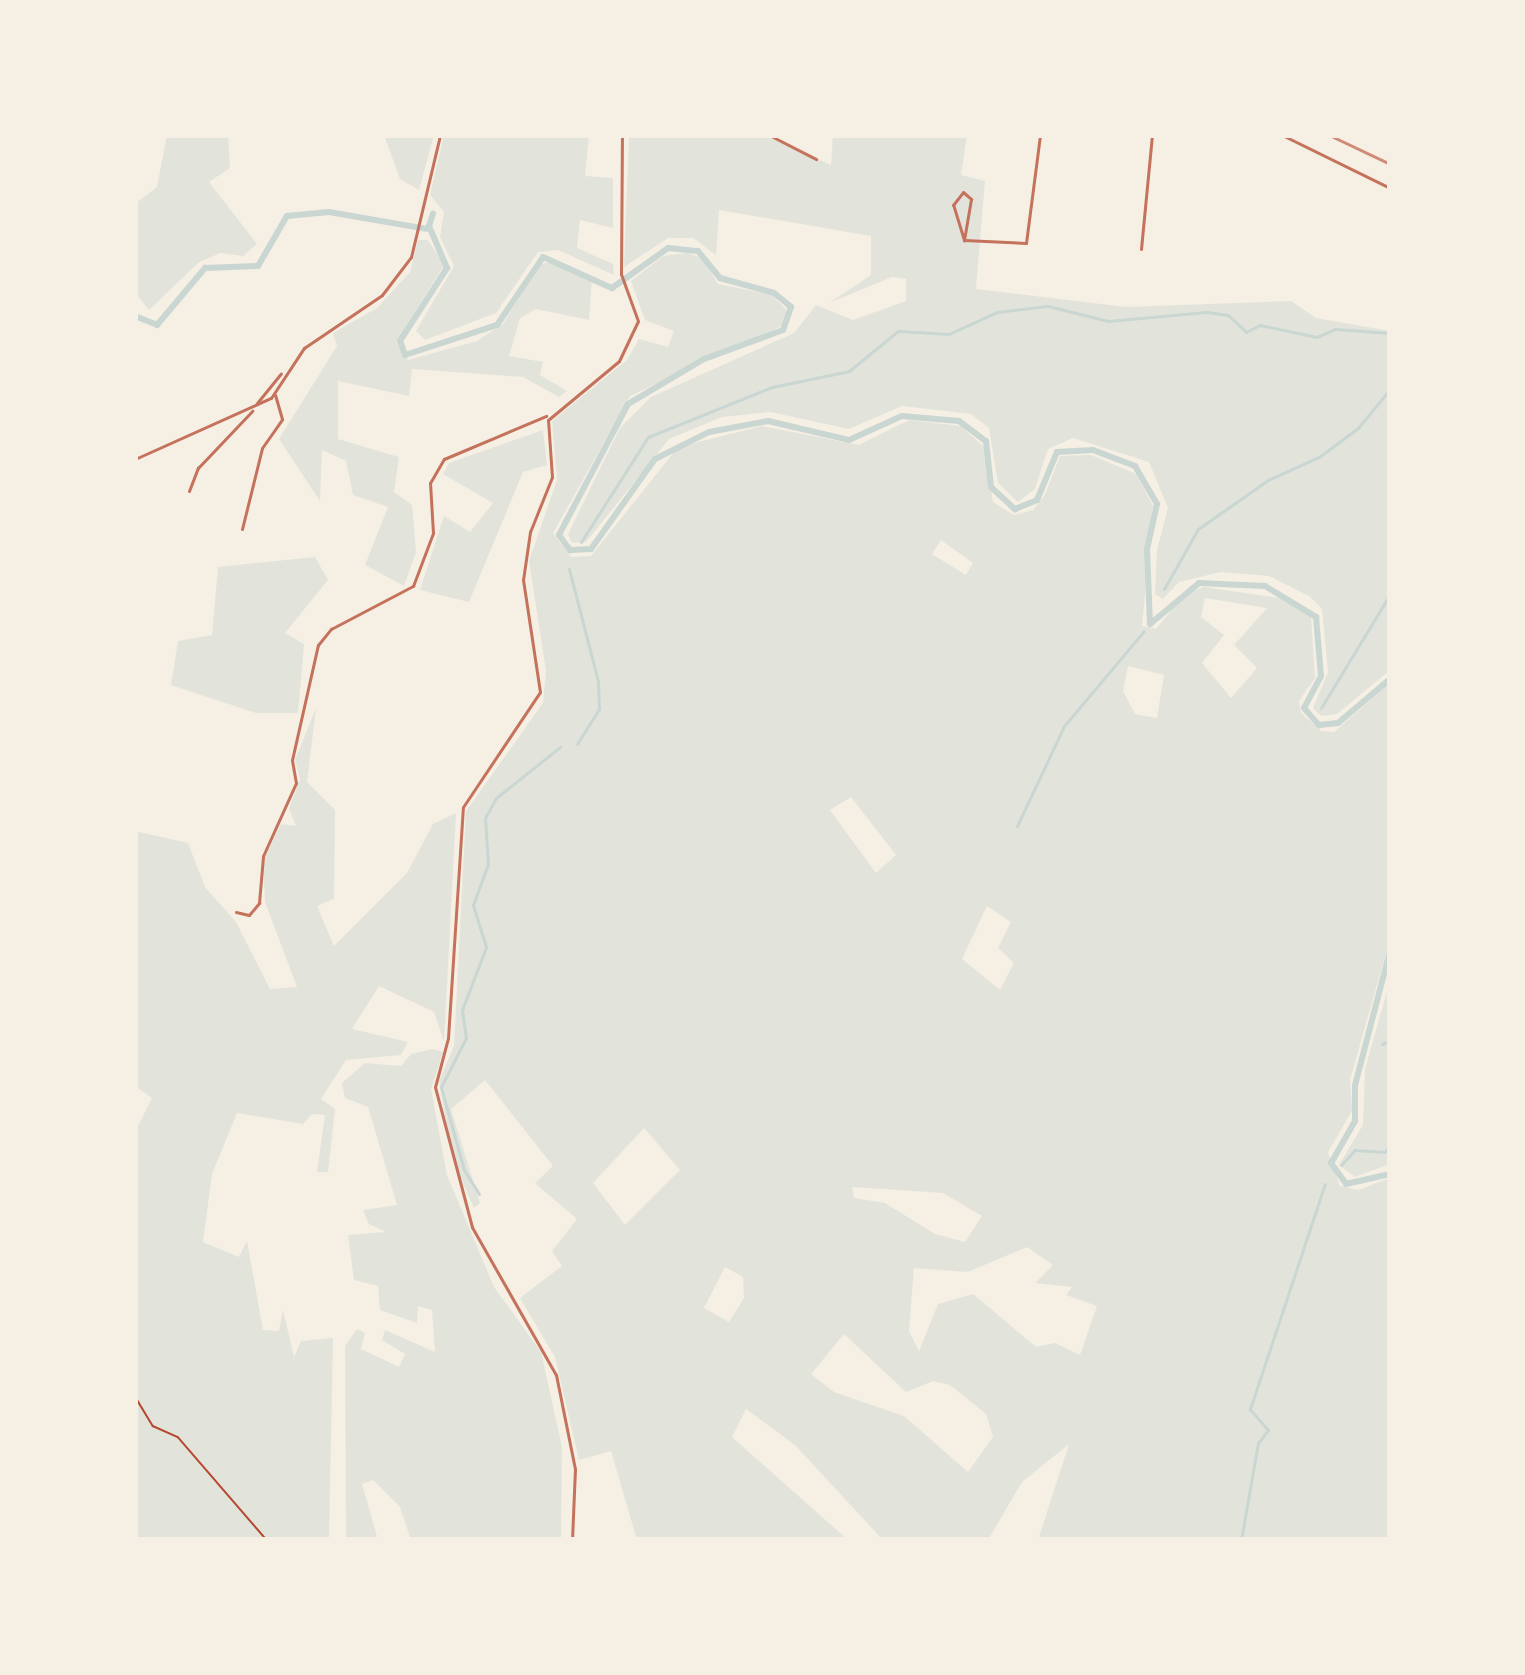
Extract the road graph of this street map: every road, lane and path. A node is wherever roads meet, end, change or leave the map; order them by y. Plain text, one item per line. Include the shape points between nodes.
1 (440, 135) edge
2 (622, 135) edge
3 (769, 135) edge
4 (1040, 135) edge
5 (1152, 135) edge
6 (1282, 135) edge
7 (816, 159) dead end
8 (1390, 188) edge
9 (964, 240) junction
10 (1141, 249) dead end
11 (284, 370) junction
12 (275, 395) junction
13 (254, 406) junction
14 (550, 413) junction
15 (135, 459) edge
16 (189, 490) dead end
17 (242, 529) dead end
18 (236, 912) dead end
19 (135, 1396) edge
20 (267, 1540) edge
21 (572, 1540) edge

1 - 11 street via 405,268
2 - 14 street via 621,274 638,321 627,352
3 - 7 street
4 - 9 street via 1026,243
5 - 10 street
6 - 8 street
9 - 9 street via 971,196 963,192 953,206
11 - 12 street
11 - 13 street
12 - 13 street
12 - 17 street via 282,418 262,448
13 - 15 street
13 - 16 street via 247,424 198,468
14 - 18 street via 444,459 430,483 433,532 413,586 331,629 318,645 292,760 296,783 263,856 260,903 249,915
14 - 21 street via 552,477 530,532 523,580 541,692 462,810 448,1038 435,1087 472,1227 556,1376 575,1469
19 - 20 path via 153,1426 178,1437

